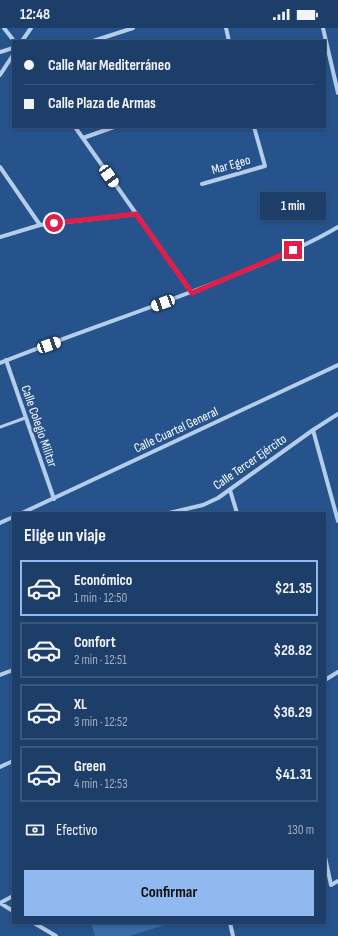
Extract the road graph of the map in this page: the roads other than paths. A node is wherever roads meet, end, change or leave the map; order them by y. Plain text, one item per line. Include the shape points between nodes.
1 (4, 28) edge
2 (31, 28) edge
3 (133, 28) edge
4 (226, 28) edge
5 (323, 28) edge
6 (13, 40) edge
7 (23, 40) edge
8 (96, 40) edge
9 (229, 40) edge
10 (326, 40) edge
11 (326, 41) edge
12 (12, 48) edge
13 (0, 52) edge
14 (12, 57) edge
15 (0, 75) edge
16 (338, 93) edge
17 (76, 128) edge
18 (111, 128) edge
19 (254, 128) edge
20 (83, 138) junction
21 (0, 167) edge
22 (202, 184) dead end
23 (136, 214) junction
24 (40, 224) junction
25 (338, 226) edge
26 (0, 237) edge
27 (192, 293) junction
28 (6, 360) junction
29 (0, 363) edge
30 (338, 365) edge
31 (338, 414) edge
32 (25, 418) junction
33 (0, 427) edge
34 (313, 430) junction
35 (230, 490) junction
36 (54, 498) junction
37 (24, 512) edge
38 (173, 512) edge
39 (237, 512) edge
40 (12, 517) edge
41 (338, 521) edge
42 (0, 523) edge
43 (12, 670) edge
44 (338, 672) edge
45 (0, 675) edge
46 (326, 679) edge
47 (12, 761) edge
48 (0, 767) edge
49 (326, 862) edge
50 (338, 882) edge
51 (12, 897) edge
52 (0, 903) edge
53 (12, 910) edge
54 (36, 924) edge
55 (230, 924) edge
56 (56, 936) edge
57 (233, 936) edge

1 - 6 street
2 - 7 street
3 - 8 street
4 - 9 street
5 - 10 street
11 - 16 street
12 - 13 street
14 - 15 street
17 - 20 street
18 - 20 street
19 - 22 street, Mar Egeo via 265,166
20 - 23 street
21 - 24 street
23 - 24 street
23 - 27 street
24 - 26 street
25 - 27 street via 293,250
27 - 28 street
28 - 29 street
28 - 32 street, Calle Colegio Militar
30 - 36 street, Calle Cuartel General
31 - 34 street, Calle Tercer Ejército
32 - 33 lane
32 - 36 street, Calle Colegio Militar
34 - 35 street, Calle Tercer Ejército
34 - 41 street
35 - 38 street, Calle Tercer Ejército via 203,504
35 - 39 street
36 - 37 street, Calle Cuartel General
40 - 42 street
43 - 45 street
44 - 46 street
47 - 48 street
49 - 50 street via 331,884
51 - 52 street
52 - 53 street
54 - 56 street
55 - 57 street

